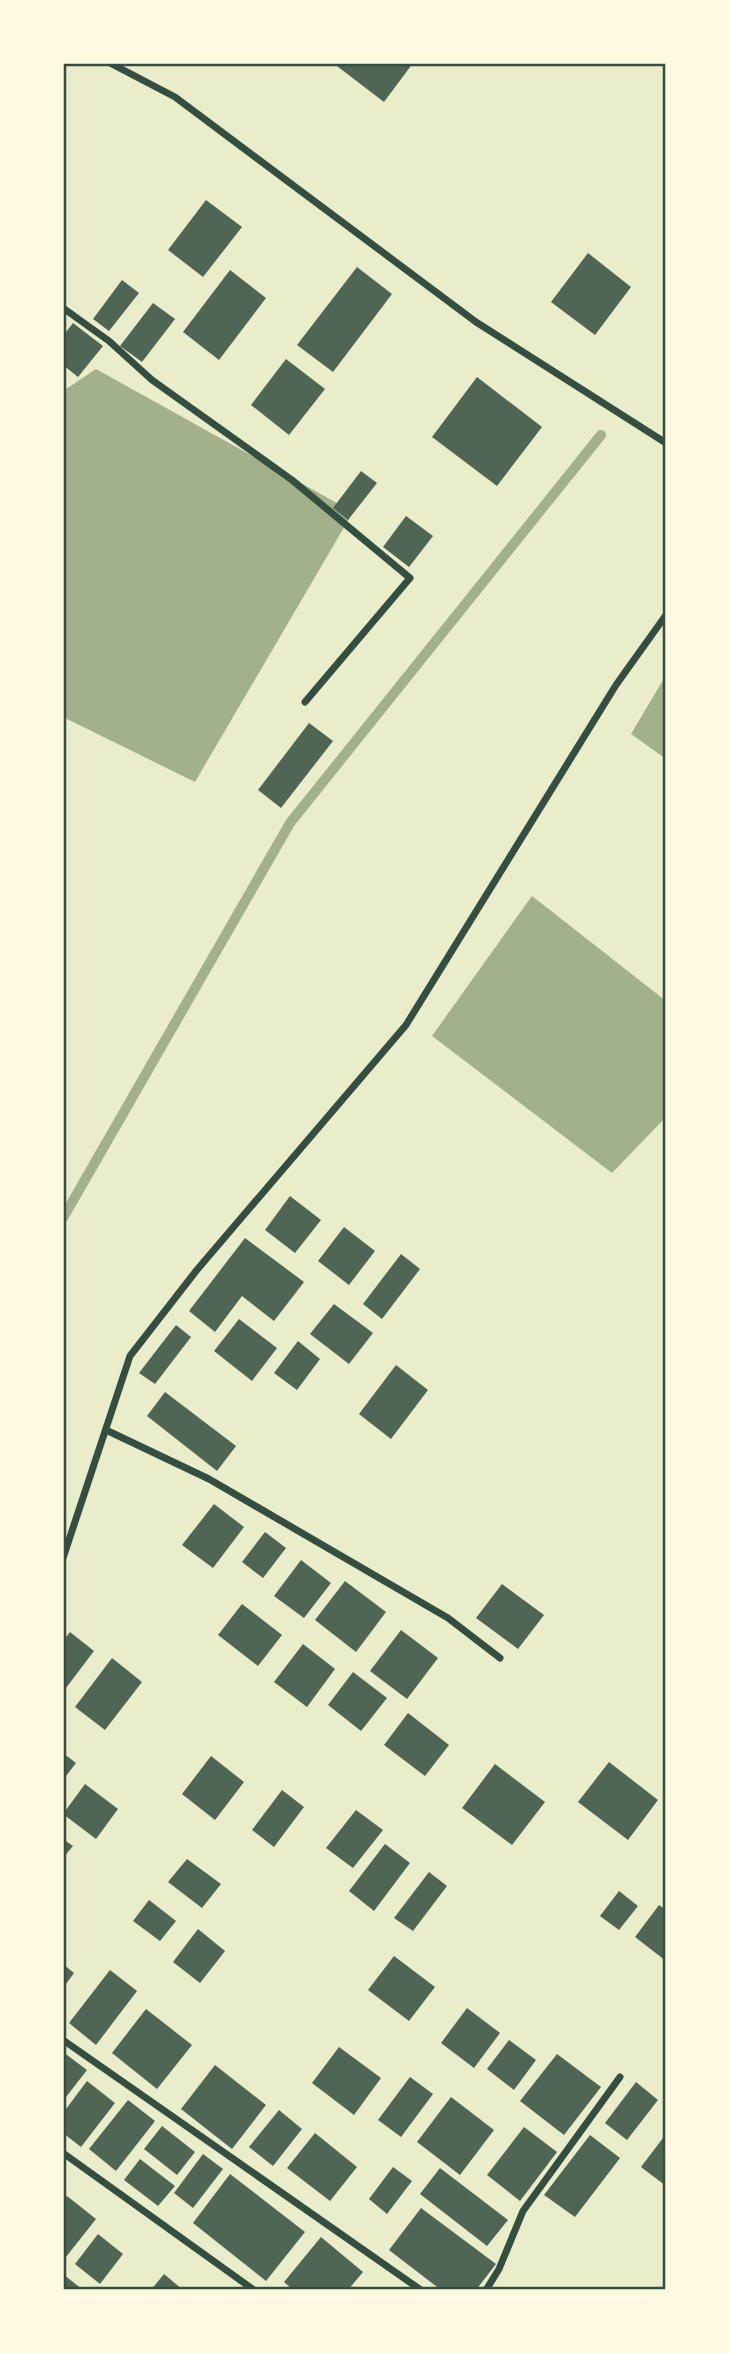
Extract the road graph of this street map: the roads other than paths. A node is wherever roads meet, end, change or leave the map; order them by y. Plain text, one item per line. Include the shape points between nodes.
1 (110, 63) edge
2 (63, 308) edge
3 (666, 443) edge
4 (666, 615) edge
5 (305, 702) dead end
6 (106, 1430) junction
7 (63, 1558) edge
8 (500, 1658) dead end
9 (63, 2040) edge
10 (620, 2077) dead end
11 (63, 2153) edge
12 (254, 2290) edge
13 (421, 2290) edge
14 (486, 2290) edge

1 - 3 street via 175,97 476,322
2 - 5 street via 152,380 292,480 410,578
4 - 6 street via 616,685 406,1025 196,1271 130,1356
6 - 7 street
6 - 8 street via 209,1479 448,1618
9 - 13 street
10 - 14 street via 523,2211
11 - 12 street

